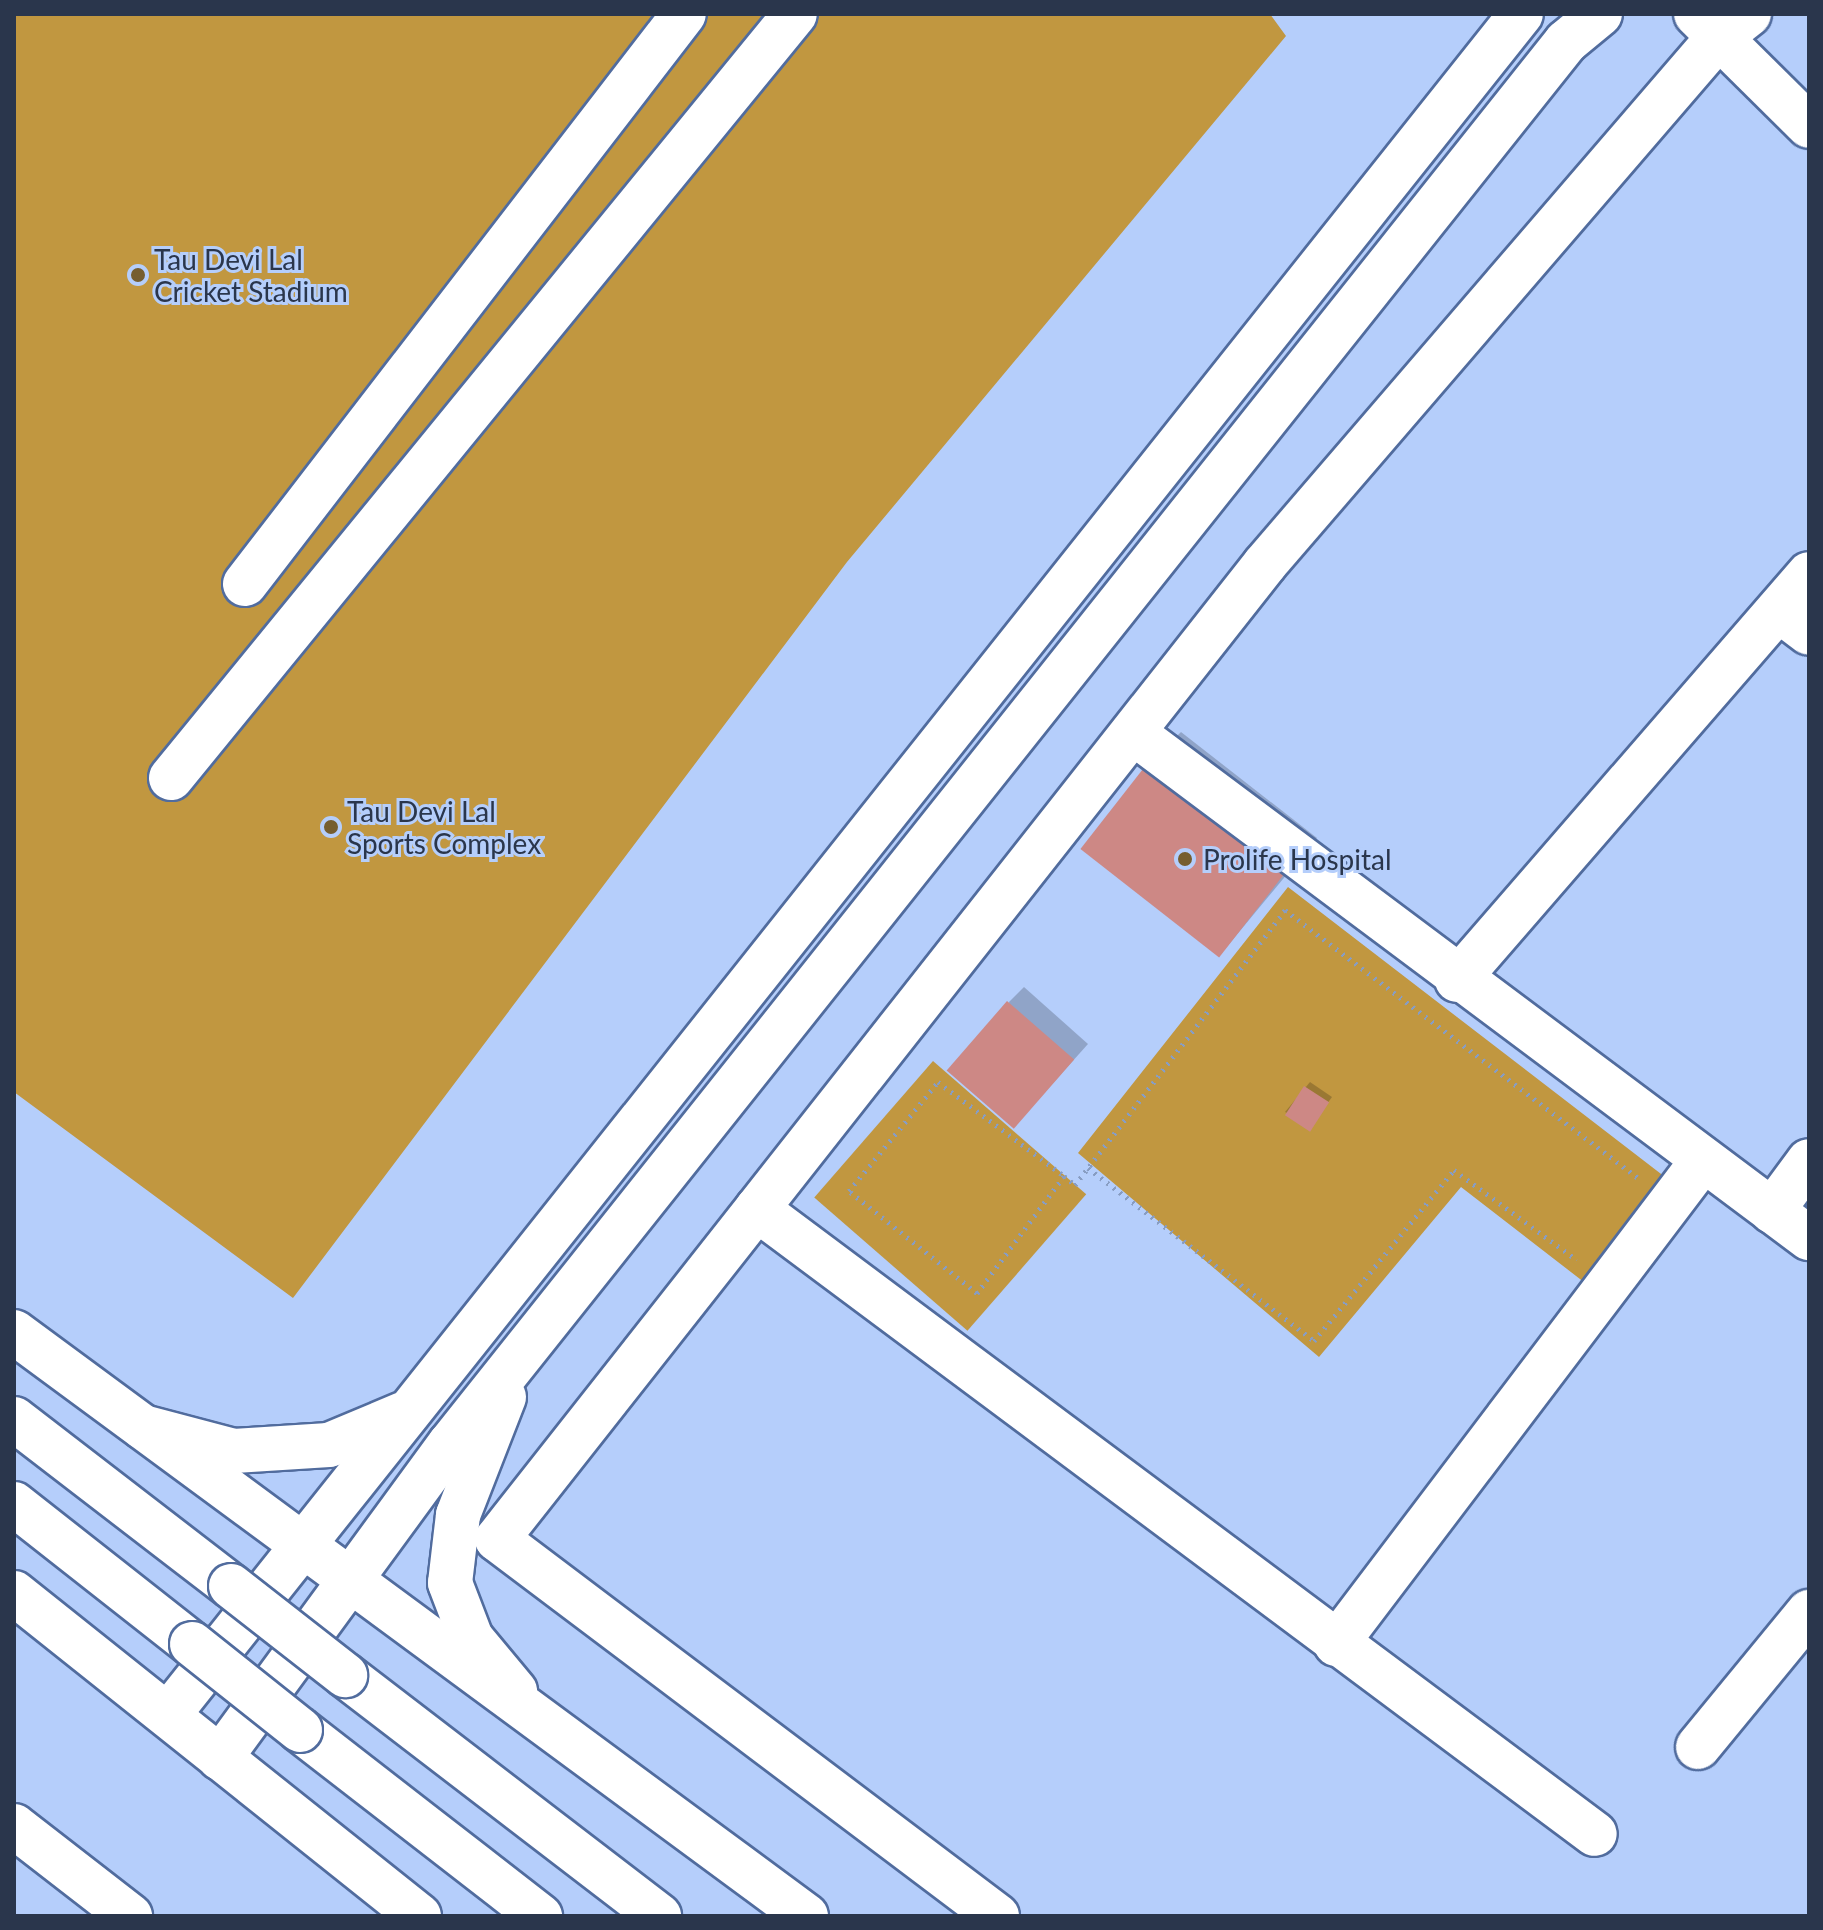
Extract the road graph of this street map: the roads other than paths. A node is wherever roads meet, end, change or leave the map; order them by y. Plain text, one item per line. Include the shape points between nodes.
1 (684, 14) edge
2 (795, 14) edge
3 (1521, 14) edge
4 (1533, 14) edge
5 (1600, 14) edge
6 (1721, 23) edge
7 (1566, 42) junction
8 (1809, 126) edge
9 (1809, 574) edge
10 (245, 584) dead end
11 (1794, 622) edge
12 (1135, 734) junction
13 (171, 778) dead end
14 (1457, 980) junction
15 (1703, 1160) junction
16 (1809, 1161) edge
17 (757, 1209) junction
18 (1772, 1211) junction
19 (1809, 1238) edge
20 (14, 1332) edge
21 (522, 1354) junction
22 (410, 1411) junction
23 (14, 1419) edge
24 (143, 1427) junction
25 (14, 1504) edge
26 (304, 1540) junction
27 (353, 1576) junction
28 (14, 1593) edge
29 (1809, 1612) edge
30 (1336, 1644) junction
31 (168, 1715) junction
32 (541, 1717) junction
33 (1698, 1747) dead end
34 (220, 1758) junction
35 (14, 1826) edge
36 (1595, 1834) dead end
37 (130, 1916) edge
38 (419, 1916) edge
39 (540, 1916) edge
40 (659, 1916) edge
41 (806, 1916) edge
42 (997, 1916) edge

1 - 10 main road
2 - 13 main road
3 - 22 main road
4 - 7 main road
5 - 7 main road
6 - 8 main road
6 - 12 main road via 1265,564
7 - 21 main road
9 - 11 main road
11 - 14 main road
12 - 14 main road
12 - 17 main road
14 - 15 main road
15 - 18 main road
15 - 30 main road
16 - 18 main road
17 - 30 main road
17 - 42 main road via 497,1539
18 - 19 main road
20 - 24 main road
21 - 27 main road
21 - 32 main road via 458,1515 450,1583 471,1638
22 - 24 main road via 329,1445 234,1451
22 - 26 main road
23 - 40 main road, bridge
24 - 26 main road
25 - 39 main road, bridge
26 - 27 main road
26 - 31 main road
27 - 32 main road
27 - 34 main road
28 - 31 main road
29 - 33 main road
30 - 36 main road
31 - 34 main road
32 - 41 main road
34 - 38 main road
35 - 37 main road

